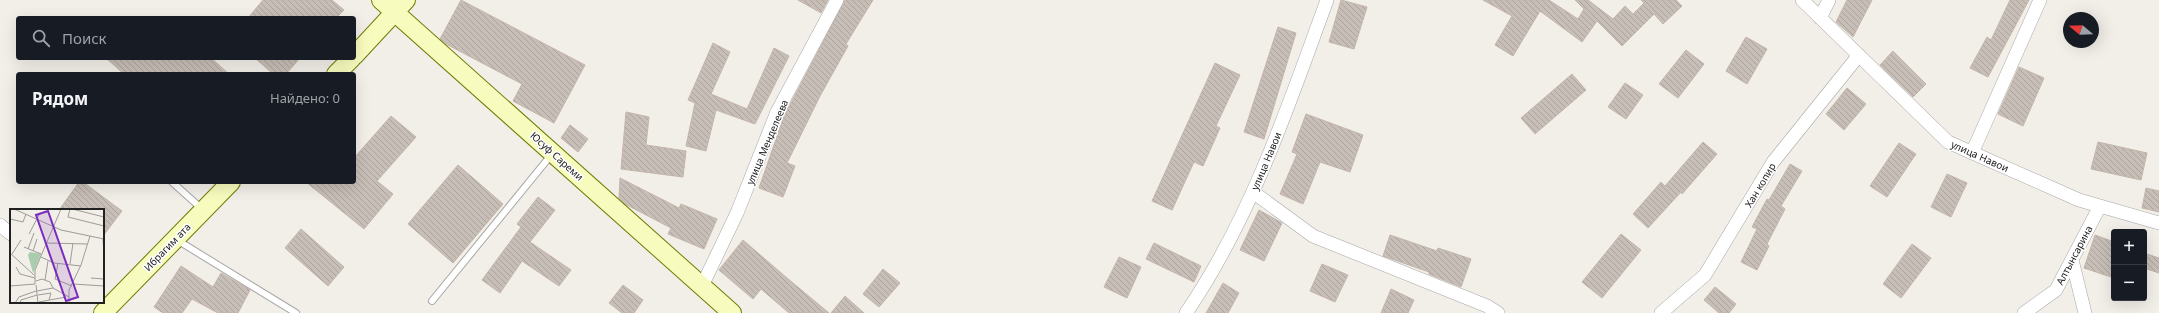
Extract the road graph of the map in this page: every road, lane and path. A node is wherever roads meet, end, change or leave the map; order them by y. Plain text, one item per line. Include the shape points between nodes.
1 (381, 0) edge
2 (837, 0) edge
3 (1328, 0) edge
4 (1802, 0) edge
5 (1829, 0) edge
6 (2040, 0) edge
7 (401, 6) edge
8 (1820, 18) junction
9 (356, 54) edge
10 (1859, 55) junction
11 (350, 60) edge
12 (338, 72) edge
13 (553, 153) junction
14 (1972, 153) junction
15 (174, 184) edge
16 (229, 184) edge
17 (1253, 192) junction
18 (2100, 206) junction
19 (203, 210) junction
20 (2159, 223) edge
21 (0, 225) edge
22 (10, 233) edge
23 (175, 239) junction
24 (2072, 260) junction
25 (702, 286) junction
26 (432, 301) dead end
27 (105, 309) edge
28 (296, 313) edge
29 (732, 313) edge
30 (1186, 313) edge
31 (1498, 313) edge
32 (1662, 313) edge
33 (2024, 313) edge
34 (2085, 313) edge

1 - 7 main road, Юсуф Сареми
2 - 25 street, улица Менделеева via 777,112 737,213
3 - 17 street, улица Навои
4 - 8 street, улица Навои
5 - 8 street
6 - 14 street
7 - 9 main road
7 - 13 main road, Юсуф Сареми
8 - 10 street, улица Навои
10 - 14 street, улица Навои via 1948,142
10 - 32 street, Хан копир via 1773,162 1706,275
11 - 12 main road
13 - 25 main road, Юсуф Сареми
13 - 26 lane
14 - 18 street, улица Навои via 2078,200
15 - 19 lane
16 - 19 main road, Ибрагим ата
17 - 30 street, улица Навои via 1211,277
17 - 31 street via 1313,236 1487,306
18 - 20 street, улица Навои
18 - 24 street, Алтынсарина
19 - 23 main road, Ибрагим ата
21 - 22 street
23 - 27 main road, Ибрагим ата
23 - 28 lane
24 - 33 street, Алтынсарина via 2056,290
24 - 34 street
25 - 29 main road, Юсуф Сареми

